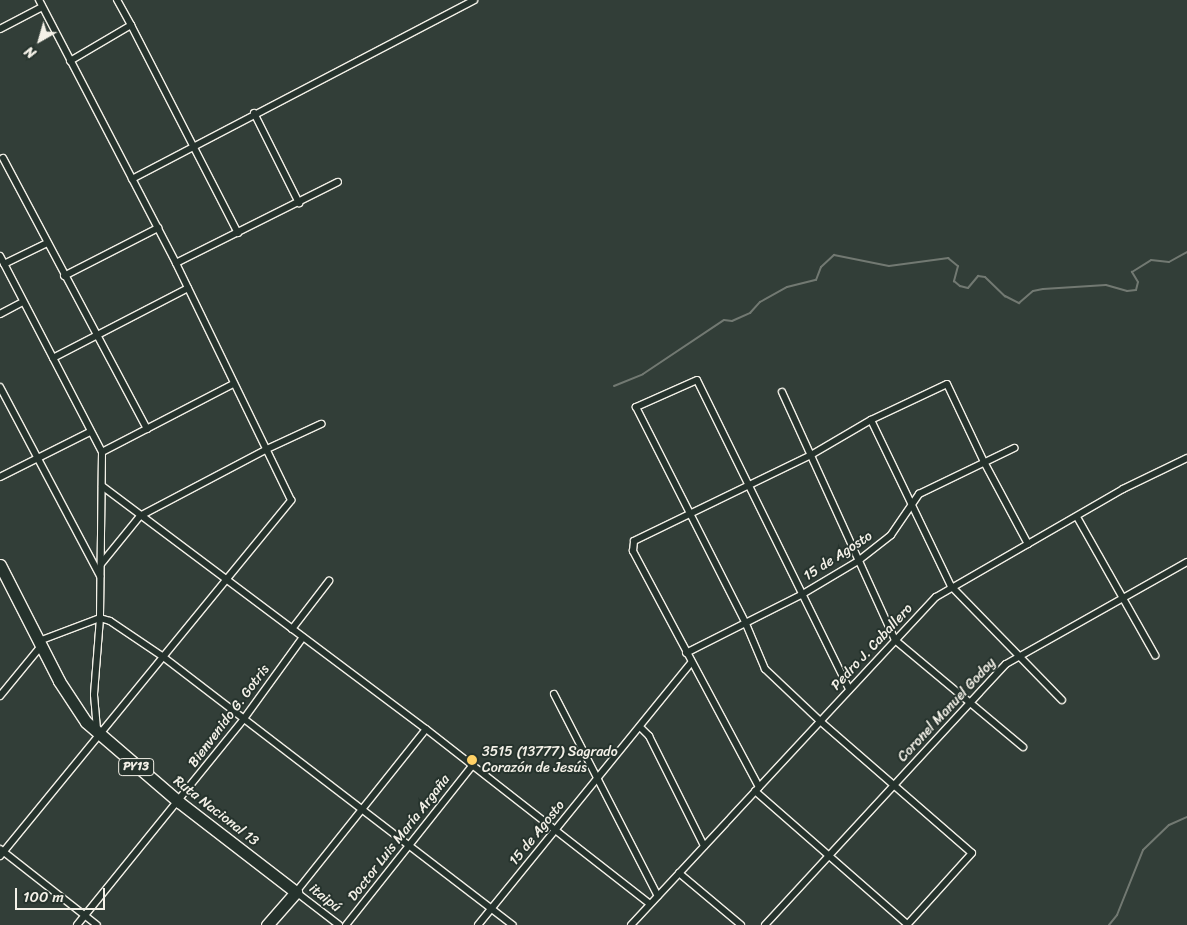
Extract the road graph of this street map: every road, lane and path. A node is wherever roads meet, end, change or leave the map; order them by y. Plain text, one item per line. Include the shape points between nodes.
1 (39, 0) edge
2 (117, 0) edge
3 (474, 0) edge
4 (42, 7) junction
5 (131, 25) junction
6 (0, 29) edge
7 (70, 61) junction
8 (254, 113) junction
9 (194, 147) junction
10 (3, 158) dead end
11 (132, 179) junction
12 (338, 182) dead end
13 (299, 203) junction
14 (158, 228) junction
15 (238, 233) junction
16 (47, 243) junction
17 (0, 256) edge
18 (176, 263) junction
19 (4, 264) junction
20 (64, 276) junction
21 (188, 288) junction
22 (23, 302) junction
23 (0, 314) edge
24 (95, 336) junction
25 (53, 358) junction
26 (234, 384) junction
27 (0, 387) edge
28 (782, 392) dead end
29 (871, 420) junction
30 (321, 424) dead end
31 (147, 429) junction
32 (90, 432) junction
33 (267, 448) junction
34 (1014, 448) dead end
35 (102, 452) junction
36 (811, 455) junction
37 (1187, 458) edge
38 (36, 459) junction
39 (984, 462) junction
40 (0, 476) edge
41 (748, 485) junction
42 (102, 486) junction
43 (911, 504) junction
44 (690, 513) junction
45 (140, 516) junction
46 (1077, 517) junction
47 (1028, 544) junction
48 (858, 561) junction
49 (1187, 562) edge
50 (101, 564) junction
51 (0, 565) edge
52 (101, 577) junction
53 (227, 580) junction
54 (329, 581) dead end
55 (951, 586) junction
56 (801, 595) junction
57 (1123, 597) junction
58 (100, 618) junction
59 (746, 624) junction
60 (292, 629) junction
61 (303, 637) junction
62 (895, 640) junction
63 (40, 644) junction
64 (686, 653) junction
65 (1155, 655) dead end
66 (162, 656) junction
67 (1017, 656) junction
68 (691, 663) junction
69 (849, 690) junction
70 (554, 694) dead end
71 (0, 696) edge
72 (1062, 700) dead end
73 (969, 703) junction
74 (243, 720) junction
75 (820, 721) junction
76 (640, 727) junction
77 (426, 729) junction
78 (98, 735) junction
79 (1022, 747) dead end
80 (472, 766) junction
81 (598, 779) junction
82 (894, 785) junction
83 (757, 789) junction
84 (179, 802) junction
85 (361, 809) junction
86 (556, 830) junction
87 (410, 845) junction
88 (704, 846) junction
89 (1, 852) edge
90 (828, 856) junction
91 (679, 873) junction
92 (296, 892) junction
93 (658, 896) junction
94 (650, 904) junction
95 (492, 908) junction
96 (84, 915) junction
97 (77, 925) edge
98 (97, 925) edge
99 (267, 925) edge
100 (339, 925) edge
101 (346, 925) edge
102 (478, 925) edge
103 (513, 925) edge
104 (631, 925) edge
105 (741, 925) edge
106 (765, 925) edge
107 (907, 925) edge

1 - 4 street
2 - 5 street
3 - 8 street
4 - 6 street
4 - 7 street
5 - 7 street
5 - 9 street
7 - 11 street
8 - 9 street
8 - 13 street
9 - 11 street
9 - 15 street
10 - 16 street
11 - 14 street
12 - 13 street
13 - 15 street
14 - 18 street
14 - 20 street
15 - 18 street
16 - 19 street
16 - 20 street
17 - 19 street
18 - 21 street
19 - 22 street
20 - 24 street
21 - 24 street
21 - 26 street
22 - 23 street
22 - 25 street
24 - 25 street
24 - 31 street
25 - 32 street
26 - 31 street
26 - 33 street
27 - 38 street
28 - 36 street
29 - 36 street
29 - 39 street via 948,384
29 - 43 street
30 - 33 street
31 - 35 street
32 - 35 street
32 - 38 street
33 - 45 street
33 - 53 street via 291,500
34 - 39 street, 15 de Agosto
35 - 42 street
36 - 41 street
36 - 48 street
37 - 46 street, Pedro J. Caballero via 1144,478
38 - 40 street
38 - 52 street
39 - 43 street, 15 de Agosto via 919,494
39 - 47 street
41 - 44 street
41 - 44 street via 697,380 636,407
41 - 56 street
42 - 45 street
42 - 50 street
43 - 48 street, 15 de Agosto via 891,535
43 - 55 street
44 - 59 street
44 - 64 street via 634,541 633,551
45 - 50 street
45 - 53 street
46 - 47 street, Pedro J. Caballero
46 - 57 street
47 - 55 street, Pedro J. Caballero
48 - 56 street, 15 de Agosto
48 - 62 street
49 - 57 street, Coronel Manuel Godoy
50 - 52 street
51 - 63 highway, Ruta Nacional 13 / PY13
52 - 58 street
53 - 60 street
53 - 66 street
54 - 60 street
55 - 62 street, Pedro J. Caballero
55 - 67 street
56 - 59 street, 15 de Agosto
56 - 69 street
57 - 65 street
57 - 67 street, Coronel Manuel Godoy
58 - 63 street
58 - 66 street via 110,621
58 - 78 street via 94,695
59 - 64 street, 15 de Agosto
59 - 75 street via 765,669
60 - 61 street
61 - 74 street, Bienvenido G. Gotris
61 - 77 street
62 - 69 street, Pedro J. Caballero
62 - 73 street
63 - 71 street
63 - 78 highway, Ruta Nacional 13 / PY13 via 75,708
64 - 68 street
66 - 74 street
66 - 78 street
67 - 72 street
67 - 73 street, Coronel Manuel Godoy
68 - 76 street, 15 de Agosto
68 - 83 street
69 - 75 street, Pedro J. Caballero
70 - 81 street
73 - 79 street
73 - 82 street, Coronel Manuel Godoy
74 - 84 street, Bienvenido G. Gotris
74 - 85 street
75 - 82 street
75 - 83 street, Pedro J. Caballero
76 - 81 street, 15 de Agosto
76 - 88 street via 649,736
77 - 80 street
77 - 85 street
78 - 84 highway, Ruta Nacional 13 / PY13
78 - 89 street
80 - 86 street
80 - 87 street, Doctor Luis María Argaña
81 - 86 street, 15 de Agosto
81 - 93 street
82 - 90 street, Coronel Manuel Godoy
82 - 107 street via 972,853
83 - 88 street, Pedro J. Caballero
83 - 90 street
84 - 92 highway, Ruta Nacional 13 / PY13
84 - 96 street, Bienvenido G. Gotris
85 - 87 street
85 - 92 street
86 - 94 street
86 - 95 street, 15 de Agosto
87 - 95 street
87 - 101 street, Doctor Luis María Argaña
88 - 91 street, Pedro J. Caballero
89 - 96 street
90 - 106 street, Coronel Manuel Godoy
90 - 107 street
91 - 93 street, Pedro J. Caballero
91 - 105 street
92 - 99 highway
92 - 100 street, itaipú
93 - 94 street, Pedro J. Caballero
94 - 104 street, Pedro J. Caballero
95 - 102 street, 15 de Agosto
95 - 103 street
96 - 97 street, Bienvenido G. Gotris
96 - 98 street

